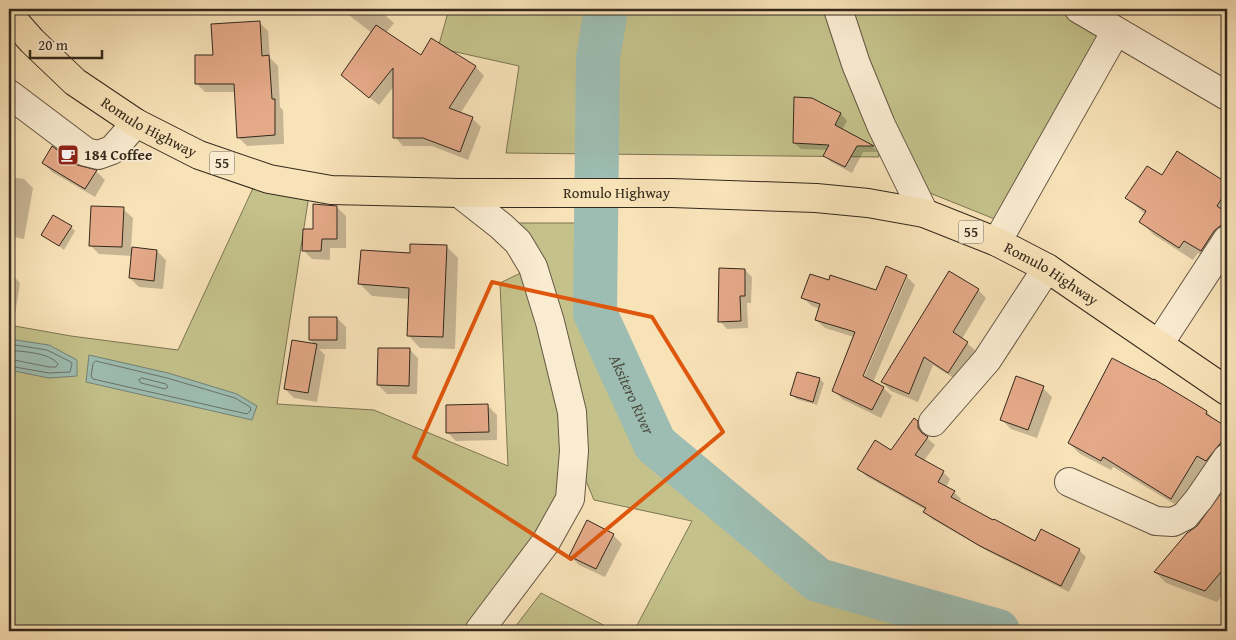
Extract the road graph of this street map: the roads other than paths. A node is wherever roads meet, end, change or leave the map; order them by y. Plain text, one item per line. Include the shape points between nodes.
1 (838, 9) edge
2 (1079, 9) edge
3 (9, 15) edge
4 (1116, 31) junction
5 (9, 94) edge
6 (1227, 96) edge
7 (136, 123) junction
8 (470, 192) junction
9 (924, 213) junction
10 (1227, 240) edge
11 (997, 242) junction
12 (1047, 268) junction
13 (1159, 344) junction
14 (1227, 391) edge
15 (933, 422) dead end
16 (1227, 458) edge
17 (1069, 482) dead end
18 (479, 631) edge

1 - 9 street via 881,125
2 - 4 street
3 - 7 highway, Romulo Highway / 55 via 76,82
4 - 6 street
4 - 11 street
5 - 7 street via 86,152 98,155 112,150
7 - 8 highway, Romulo Highway / 55 via 199,155 269,179 330,190
8 - 9 highway, Romulo Highway / 55 via 672,193 816,198
8 - 18 street via 518,242 533,267 572,412 574,451 570,499 546,542
9 - 11 highway, Romulo Highway / 55
10 - 13 street
11 - 12 highway, Romulo Highway / 55
12 - 13 highway, Romulo Highway / 55
12 - 15 street via 986,360
13 - 14 highway, Romulo Highway / 55
16 - 17 street via 1185,516 1173,522 1156,521

